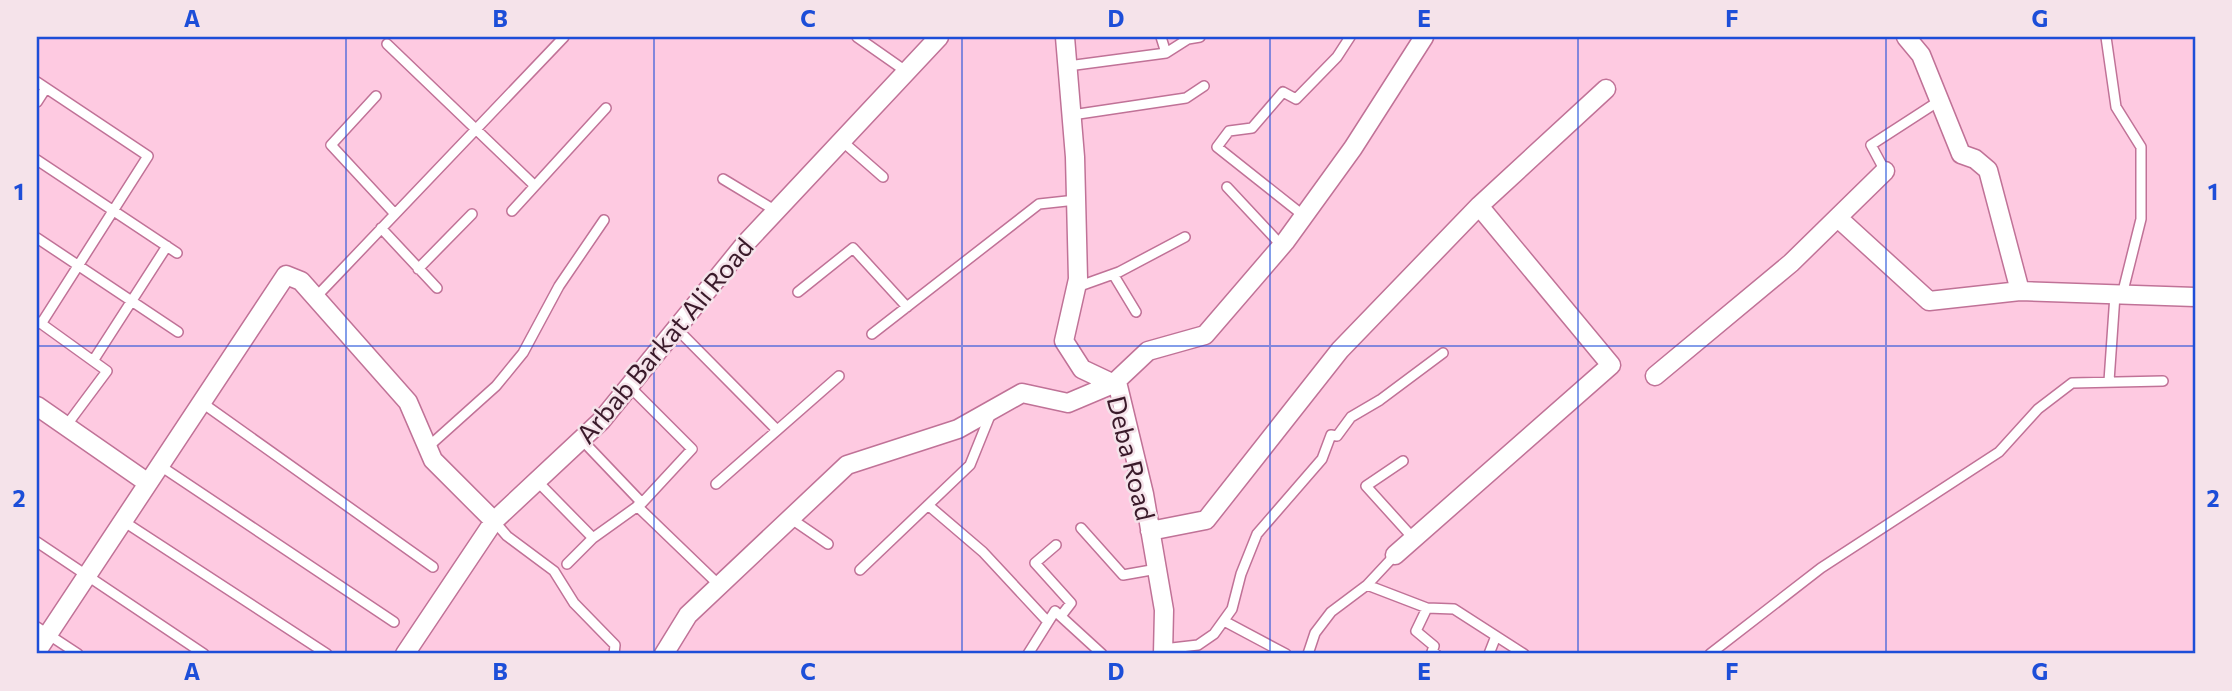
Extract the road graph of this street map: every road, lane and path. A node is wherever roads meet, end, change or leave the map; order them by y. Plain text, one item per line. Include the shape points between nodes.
1 (564, 37) edge
2 (857, 37) edge
3 (939, 37) edge
4 (1065, 37) edge
5 (1161, 37) edge
6 (1200, 37) edge
7 (1350, 37) edge
8 (1424, 37) edge
9 (1906, 37) edge
10 (2106, 37) edge
11 (387, 44) dead end
12 (1166, 53) junction
13 (1068, 66) junction
14 (907, 72) junction
15 (37, 82) edge
16 (1204, 86) dead end
17 (46, 88) junction
18 (1606, 89) dead end
19 (376, 96) dead end
20 (1939, 101) junction
21 (37, 102) edge
22 (606, 108) dead end
23 (1072, 115) junction
24 (476, 129) junction
25 (842, 141) junction
26 (37, 160) edge
27 (1885, 172) joint
28 (883, 177) dead end
29 (723, 179) dead end
30 (534, 186) junction
31 (1227, 187) dead end
32 (1076, 200) junction
33 (1479, 206) junction
34 (113, 211) junction
35 (512, 211) dead end
36 (776, 211) junction
37 (395, 214) junction
38 (472, 214) dead end
39 (1304, 216) junction
40 (1838, 218) junction
41 (604, 220) dead end
42 (382, 228) junction
43 (1185, 237) dead end
44 (37, 238) edge
45 (167, 246) junction
46 (1282, 246) junction
47 (177, 253) dead end
48 (78, 266) junction
49 (418, 270) junction
50 (1113, 274) junction
51 (1077, 287) junction
52 (437, 288) dead end
53 (2020, 291) junction
54 (798, 292) dead end
55 (2119, 295) junction
56 (316, 297) junction
57 (2195, 297) edge
58 (131, 301) junction
59 (907, 307) junction
60 (1136, 312) dead end
61 (39, 322) edge
62 (676, 328) junction
63 (178, 332) dead end
64 (872, 334) dead end
65 (1443, 354) dead end
66 (93, 361) junction
67 (839, 376) dead end
68 (1655, 376) dead end
69 (2109, 381) junction
70 (2163, 381) dead end
71 (1112, 384) junction
72 (629, 386) junction
73 (201, 402) junction
74 (37, 406) edge
75 (993, 410) junction
76 (66, 426) junction
77 (777, 430) junction
78 (581, 439) junction
79 (428, 447) junction
80 (1403, 461) dead end
81 (159, 465) junction
82 (537, 481) junction
83 (148, 483) junction
84 (716, 484) dead end
85 (640, 504) junction
86 (928, 505) junction
87 (790, 518) junction
88 (494, 520) junction
89 (122, 521) junction
90 (1081, 528) dead end
91 (1150, 531) junction
92 (593, 538) junction
93 (1413, 538) junction
94 (37, 542) edge
95 (828, 544) dead end
96 (1056, 545) dead end
97 (1395, 555) joint
98 (566, 564) dead end
99 (433, 567) dead end
100 (1157, 569) junction
101 (860, 570) dead end
102 (87, 575) junction
103 (719, 585) junction
104 (1367, 585) junction
105 (1427, 608) junction
106 (1061, 616) junction
107 (1224, 621) junction
108 (394, 622) dead end
109 (1048, 622) junction
110 (42, 631) edge
111 (1496, 636) junction
112 (37, 651) edge
113 (1163, 652) edge
114 (78, 654) edge
115 (204, 654) edge
116 (327, 654) edge
117 (405, 654) edge
118 (614, 654) edge
119 (664, 654) edge
120 (1028, 654) edge
121 (1102, 654) edge
122 (1286, 654) edge
123 (1308, 654) edge
124 (1436, 654) edge
125 (1489, 654) edge
126 (1524, 654) edge
127 (1710, 654) edge

1 - 24 lane
2 - 14 lane
3 - 14 street, Arbab Barkat Ali Road
4 - 13 street, Deba Road
5 - 12 lane
6 - 12 lane
7 - 39 lane via 1296,99 1283,92 1252,128 1229,131 1217,147
8 - 39 street
9 - 20 street via 1921,55
10 - 55 lane via 2116,107 2141,147 2141,219
11 - 24 lane
12 - 13 lane
13 - 23 street, Deba Road
14 - 25 street, Arbab Barkat Ali Road
15 - 17 lane
16 - 23 lane via 1186,98
17 - 21 lane
17 - 34 lane via 148,156
18 - 33 street
19 - 37 lane via 331,145
20 - 27 lane via 1871,145
20 - 53 street via 1961,154 1988,170
22 - 30 lane
23 - 32 street, Deba Road
24 - 30 lane
24 - 37 lane
25 - 28 lane
25 - 36 street, Arbab Barkat Ali Road
26 - 34 lane
27 - 40 street
29 - 36 lane
30 - 35 lane
31 - 46 lane
32 - 51 street, Deba Road
32 - 59 lane via 1039,204
33 - 91 street via 1340,350 1206,520
33 - 93 street via 1611,365
34 - 45 lane
34 - 48 lane
36 - 62 street, Arbab Barkat Ali Road
37 - 42 lane
38 - 49 lane
39 - 46 street
40 - 53 street via 1929,301
40 - 68 street
41 - 79 lane via 559,286 523,354 496,386
42 - 49 lane
42 - 56 lane
43 - 50 lane
44 - 48 lane
45 - 47 lane
45 - 58 lane
46 - 71 street via 1205,335 1148,351
48 - 58 lane
48 - 61 lane
49 - 52 lane
50 - 51 lane
50 - 60 lane
51 - 71 street, Deba Road via 1064,341 1082,369
53 - 55 street
54 - 59 lane via 853,248
55 - 57 street
55 - 69 lane
56 - 73 street via 302,281 286,275
56 - 79 street via 408,402
58 - 63 lane
58 - 66 lane
59 - 64 lane
61 - 66 lane
62 - 72 street, Arbab Barkat Ali Road
62 - 77 lane
65 - 107 lane via 1351,417 1337,436 1331,435 1322,460 1257,534
66 - 76 lane via 107,371
67 - 77 lane
69 - 70 lane
69 - 127 lane via 2072,383 2038,409 1999,452 1821,568
71 - 75 street via 1068,403 1022,393
71 - 91 street, Deba Road via 1118,386
72 - 78 street, Arbab Barkat Ali Road
72 - 85 lane via 692,449
73 - 81 street
73 - 99 lane
74 - 76 street
75 - 86 lane via 970,465
75 - 87 street via 958,429 847,465
76 - 83 street
77 - 84 lane
78 - 82 street, Arbab Barkat Ali Road
78 - 85 lane
79 - 88 street via 433,460
80 - 93 lane via 1366,486
81 - 83 street
81 - 108 lane
82 - 88 street, Arbab Barkat Ali Road
82 - 92 lane
83 - 89 street
85 - 92 lane
85 - 103 lane
86 - 101 lane
86 - 109 lane via 983,552
87 - 95 lane
87 - 103 street
88 - 117 street, Arbab Barkat Ali Road
88 - 118 lane via 507,536 554,571 574,603 615,645
89 - 102 street
89 - 116 lane
90 - 100 lane via 1123,575
91 - 100 street, Deba Road
92 - 98 lane
93 - 97 street
94 - 102 lane
96 - 106 lane via 1035,563 1071,603
97 - 104 lane
100 - 113 street, Deba Road via 1164,610
102 - 110 street
102 - 115 lane
103 - 119 street via 688,615
104 - 105 lane
104 - 123 lane via 1331,612 1315,633
105 - 111 lane via 1454,609
105 - 124 lane via 1416,631 1434,646
106 - 109 lane via 1055,611
106 - 121 lane
107 - 113 lane via 1198,645
107 - 122 lane
109 - 120 lane
110 - 112 street
110 - 114 lane
111 - 125 lane
111 - 126 lane

